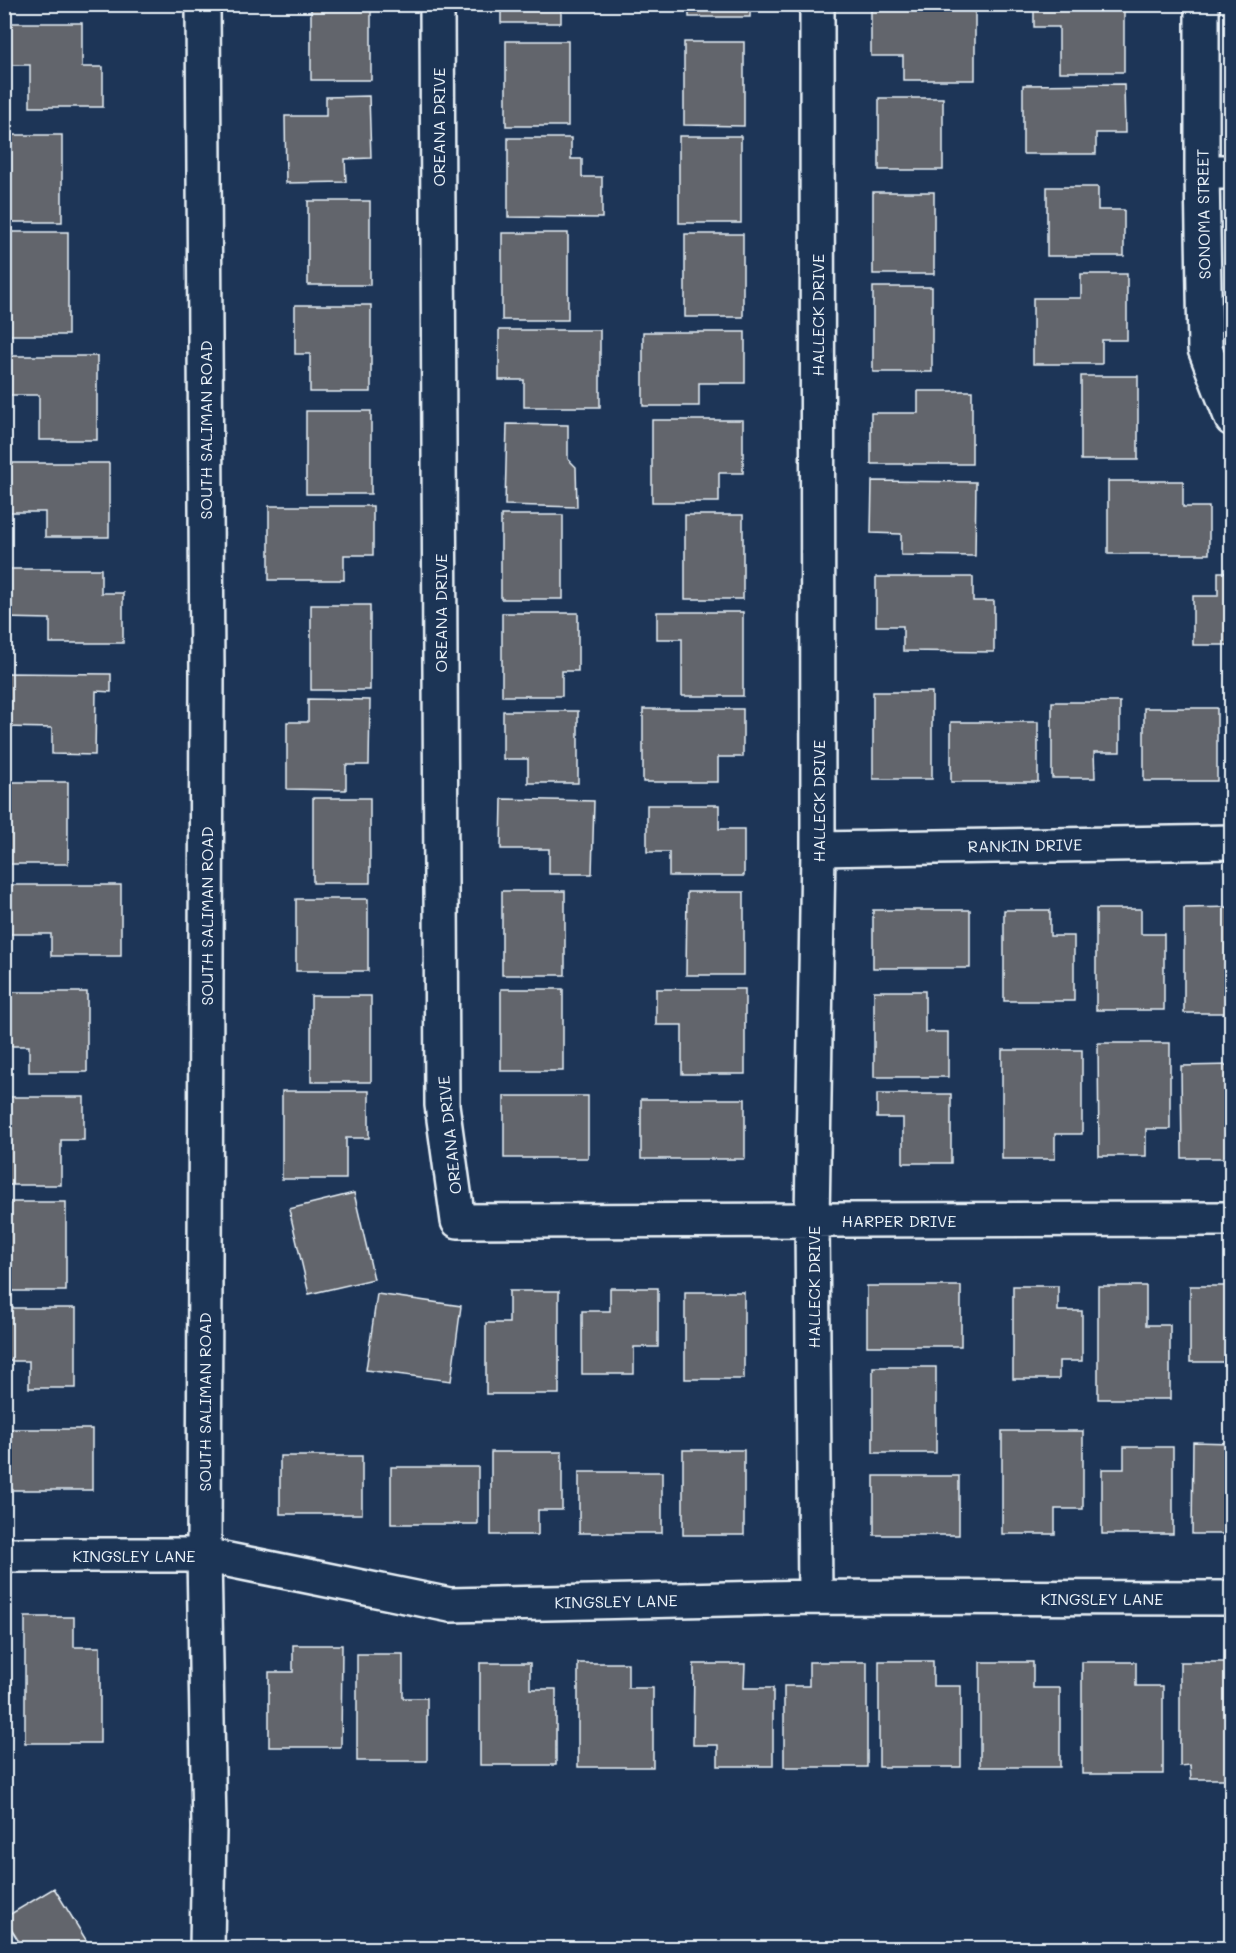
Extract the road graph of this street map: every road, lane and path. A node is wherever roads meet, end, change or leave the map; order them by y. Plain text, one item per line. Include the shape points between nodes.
1 (203, 4) edge
2 (437, 4) edge
3 (817, 4) edge
4 (1202, 4) edge
5 (1217, 172) edge
6 (1232, 419) edge
7 (1232, 842) edge
8 (818, 849) junction
9 (1232, 1219) edge
10 (812, 1220) junction
11 (458, 1221) joint
12 (4, 1556) edge
13 (204, 1556) junction
14 (814, 1597) junction
15 (1232, 1598) edge
16 (207, 1948) edge

1 - 13 street, SOUTH SALIMAN ROAD via 207,661
2 - 11 street, OREANA DRIVE via 442,1105
3 - 8 street, HALLECK DRIVE
4 - 5 street, SONOMA STREET
5 - 6 street, SONOMA STREET via 1205,349
7 - 8 street, RANKIN DRIVE
8 - 10 street, HALLECK DRIVE
9 - 10 street, HARPER DRIVE
10 - 11 street, HARPER DRIVE
10 - 14 street, HALLECK DRIVE
12 - 13 street, KINGSLEY LANE
13 - 14 street, KINGSLEY LANE via 450,1605
13 - 16 street, SOUTH SALIMAN ROAD
14 - 15 street, KINGSLEY LANE

